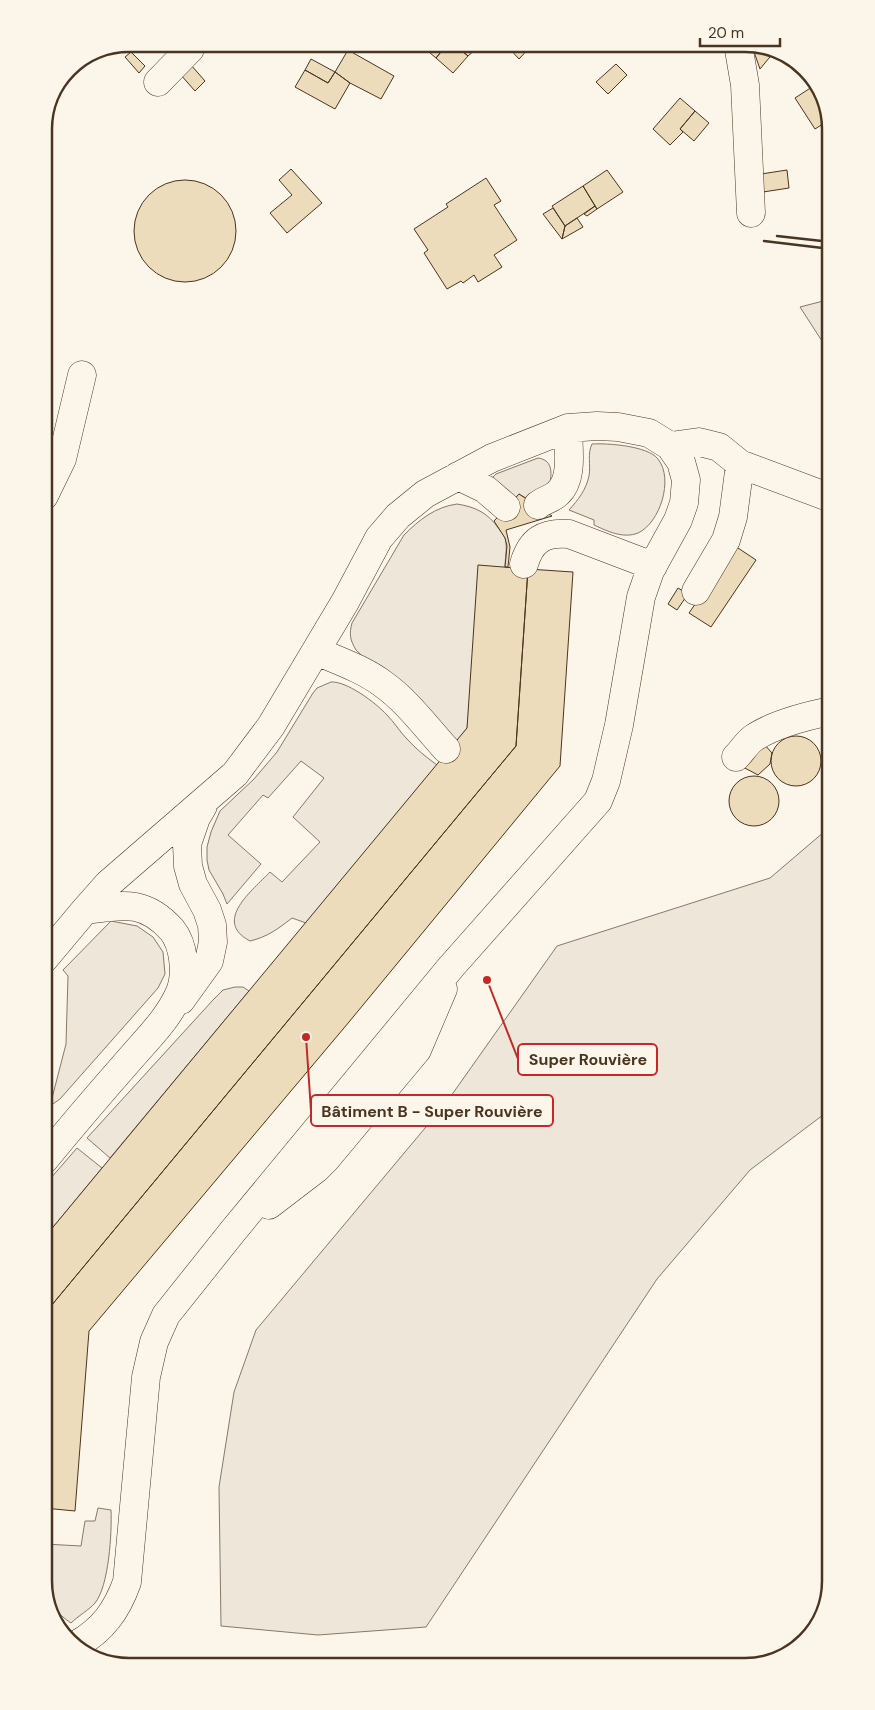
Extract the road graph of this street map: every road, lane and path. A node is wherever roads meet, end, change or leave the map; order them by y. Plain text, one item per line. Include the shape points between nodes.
1 (187, 52) edge
2 (740, 53) edge
3 (158, 82) dead end
4 (751, 213) dead end
5 (82, 375) dead end
6 (568, 428) junction
7 (670, 446) junction
8 (740, 464) junction
9 (458, 476) junction
10 (53, 478) edge
11 (822, 495) edge
12 (538, 505) dead end
13 (506, 507) dead end
14 (524, 564) dead end
15 (654, 566) junction
16 (696, 592) dead end
17 (316, 651) junction
18 (822, 713) edge
19 (446, 749) dead end
20 (736, 757) dead end
21 (209, 796) junction
22 (86, 910) junction
23 (52, 949) edge
24 (164, 1020) junction
25 (52, 1150) edge
26 (83, 1642) edge

1 - 3 street
2 - 4 street via 745,85
5 - 10 street via 62,459
6 - 7 street via 618,427 649,433
6 - 9 street via 492,458
6 - 12 street via 565,484 554,497
7 - 8 street via 699,442 719,447
7 - 15 street via 681,462 686,480 684,503
8 - 11 street
8 - 16 street via 733,518 726,540
9 - 13 street via 485,489
9 - 17 street via 425,494 398,516 379,538
14 - 15 street via 527,553 536,543 556,533 569,534
15 - 26 street via 641,597 618,725 606,781 598,801 451,968 417,1050 326,1159 234,1231 166,1315 154,1342 146,1377 127,1582 110,1618
17 - 19 street via 383,684
17 - 21 street via 271,726 235,774
18 - 20 street via 754,737
21 - 22 street via 108,884
21 - 24 street via 196,818 187,844 188,866 212,925 213,942 209,961
22 - 23 street
22 - 24 street via 125,905 141,908 160,917 175,934 182,951 184,970 180,991
24 - 25 street

